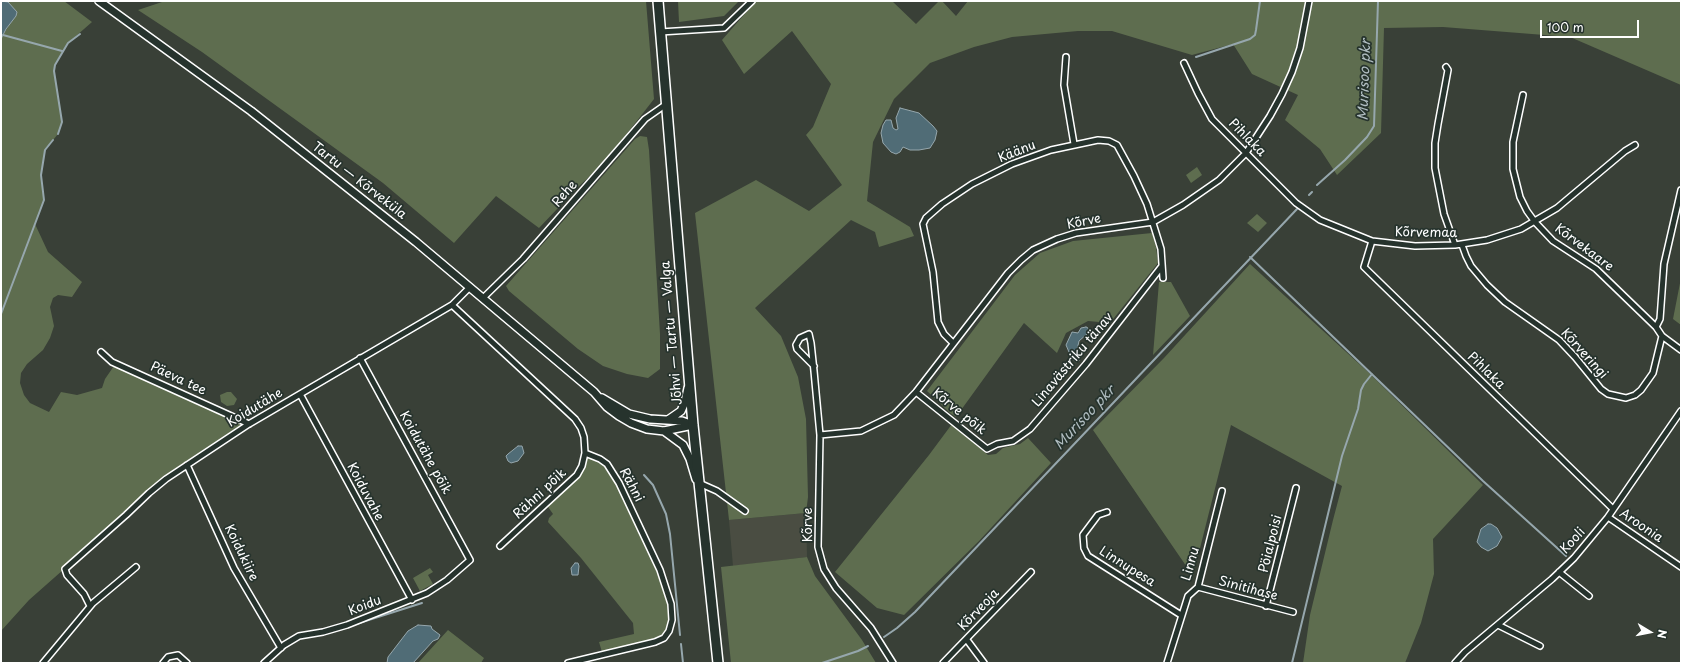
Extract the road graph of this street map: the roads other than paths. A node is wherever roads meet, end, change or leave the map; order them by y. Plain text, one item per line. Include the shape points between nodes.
1 (99, 1) edge
2 (658, 1) edge
3 (752, 1) edge
4 (1309, 1) edge
5 (660, 32) junction
6 (1066, 57) dead end
7 (1184, 63) dead end
8 (1446, 67) dead end
9 (1523, 95) dead end
10 (665, 106) junction
11 (1074, 144) junction
12 (1635, 145) dead end
13 (1246, 153) junction
14 (1681, 190) edge
15 (1312, 215) joint
16 (1153, 222) junction
17 (1535, 222) junction
18 (1372, 241) junction
19 (1455, 245) junction
20 (1462, 245) junction
21 (1162, 266) junction
22 (1163, 278) dead end
23 (470, 287) junction
24 (483, 298) junction
25 (452, 305) junction
26 (1656, 327) junction
27 (1662, 336) junction
28 (953, 343) junction
29 (1681, 350) edge
30 (101, 352) dead end
31 (360, 358) junction
32 (814, 366) junction
33 (689, 382) junction
34 (594, 392) junction
35 (916, 392) junction
36 (300, 394) junction
37 (1681, 411) edge
38 (668, 420) junction
39 (249, 424) junction
40 (693, 425) junction
41 (664, 431) junction
42 (820, 435) junction
43 (987, 449) joint
44 (585, 453) junction
45 (187, 465) junction
46 (699, 487) junction
47 (1296, 488) dead end
48 (1222, 491) dead end
49 (1613, 509) junction
50 (745, 511) dead end
51 (1107, 512) dead end
52 (1608, 517) junction
53 (500, 546) dead end
54 (470, 560) joint
55 (136, 567) dead end
56 (1681, 567) edge
57 (1031, 572) dead end
58 (1559, 572) junction
59 (1198, 587) junction
60 (1589, 596) dead end
61 (412, 600) junction
62 (90, 606) junction
63 (1266, 606) junction
64 (1293, 612) dead end
65 (1181, 615) junction
66 (1498, 625) junction
67 (967, 640) junction
68 (1540, 646) dead end
69 (281, 648) junction
70 (43, 663) edge
71 (163, 663) edge
72 (187, 663) edge
73 (264, 663) edge
74 (568, 663) edge
75 (718, 663) edge
76 (894, 663) edge
77 (943, 663) edge
78 (984, 663) edge
79 (1167, 663) edge
80 (1455, 663) edge

1 - 23 main road, Tartu — Kõrveküla via 250,111
2 - 5 highway, Jõhvi — Tartu — Valga
3 - 5 street via 724,28
4 - 13 street, Kõrve via 1300,48 1292,72 1270,116
5 - 10 highway, Jõhvi — Tartu — Valga
6 - 11 street via 1064,85
7 - 13 street, Pihlaka via 1212,119
8 - 19 street via 1448,70 1435,143 1435,168 1444,214
9 - 17 street, Kõrvekaare via 1513,142 1513,169 1520,196
10 - 24 street, Rehe via 644,120 523,259
10 - 33 highway, Jõhvi — Tartu — Valga
11 - 16 street, Käänu via 1098,140 1117,145 1134,176
11 - 28 street, Käänu via 1012,164 972,184 926,218 923,224 933,272 938,322 944,334
12 - 17 street, Kõrvemaa via 1557,208
13 - 15 street, Pihlaka via 1296,203
13 - 16 street, Kõrve via 1206,190
14 - 26 street via 1664,264 1660,319
15 - 18 street, Kõrvemaa
16 - 21 street, Käänu via 1161,248
16 - 28 street, Kõrve via 1076,234 1033,250 1008,273
17 - 20 street, Kõrvemaa via 1487,240
17 - 26 street, Kõrvekaare via 1553,241 1593,266
18 - 19 street, Kõrvemaa via 1415,246
18 - 49 street, Pihlaka via 1364,267
19 - 20 street, Kõrvemaa
20 - 27 street, Kõrveringi via 1471,266 1487,285 1559,340 1600,389 1608,394 1626,398 1641,390 1653,373
21 - 22 street, Käänu
21 - 43 street, Linavästriku tänav via 1086,364 1030,429 1013,441
23 - 24 main road, Tartu — Kõrveküla
23 - 25 street, Koidutähe
24 - 34 main road, Tartu — Kõrveküla
25 - 31 street, Koidutähe
25 - 44 street via 575,419 584,438
26 - 27 street, Kõrvekaare
27 - 29 street, Kõrvekaare
28 - 35 street, Kõrve
30 - 39 street, Päeva tee via 112,362
31 - 36 street, Koidutähe
31 - 54 street, Koidutähe põik
32 - 32 street, Kõrve via 809,334 800,338 796,344 797,349
32 - 42 street, Kõrve
33 - 38 main road via 681,411
33 - 40 highway, Jõhvi — Tartu — Valga
34 - 38 main road, Tartu — Kõrveküla via 629,414
34 - 41 main road, Tartu — Kõrveküla via 607,407 631,423 647,429
35 - 42 street, Kõrve via 894,415 878,424 861,431
35 - 43 street, Kõrve põik
36 - 39 street, Koidutähe
36 - 61 street, Koiduvahe
37 - 49 street, Kooli
38 - 40 main road, Tartu — Kõrveküla
39 - 45 street, Koidutähe
40 - 41 main road, Tartu — Kõrveküla
40 - 46 highway, Jõhvi — Tartu — Valga
41 - 46 main road via 683,445
42 - 76 street, Kõrve via 818,547 824,569 836,588 872,628
44 - 53 street, Rähni põik via 577,475
44 - 74 street, Rähni via 600,458 607,464 619,483 660,570 671,604 672,620 664,638 655,642
45 - 62 street, Koidutähe via 149,493 65,569
45 - 69 street, Koidukiire via 234,568
46 - 50 street via 717,491
46 - 75 highway, Jõhvi — Tartu — Valga
47 - 63 street, Pöialpoisi
48 - 59 street, Linnu
49 - 52 street, Kooli
51 - 65 street, Linnupesa via 1098,515 1083,535 1084,548 1088,556
52 - 56 street, Aroonia
52 - 58 street, Kooli
54 - 61 street, Koidu via 436,588
55 - 62 street
57 - 67 street, Kõrveoja
58 - 60 street
58 - 66 street, Kooli
59 - 63 street, Sinitihase
59 - 65 street, Linnu via 1188,596
61 - 69 street, Koidu via 346,625 298,636
62 - 70 street
63 - 64 street, Sinitihase
65 - 79 street, Linnu
66 - 68 street
66 - 80 street, Kooli
67 - 77 street, Kõrveoja
67 - 78 street
69 - 73 street, Koidu
71 - 72 street via 168,657 178,655

